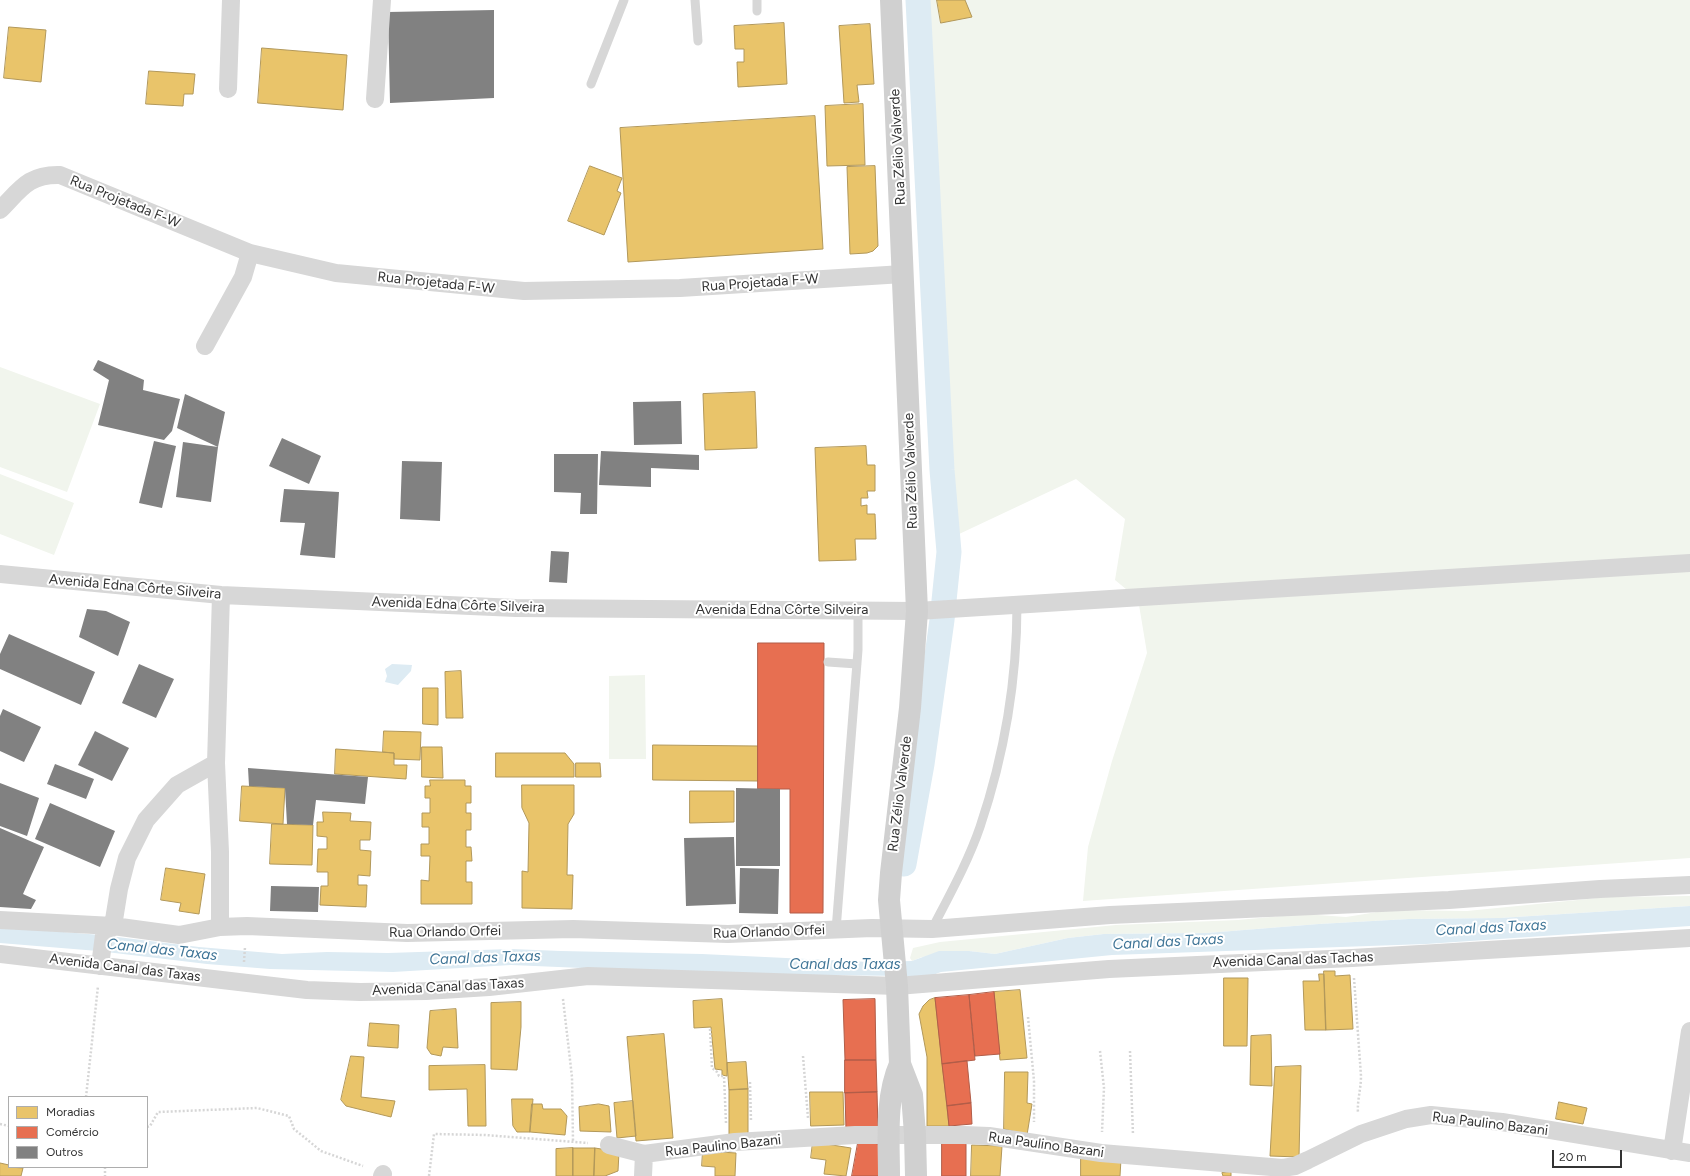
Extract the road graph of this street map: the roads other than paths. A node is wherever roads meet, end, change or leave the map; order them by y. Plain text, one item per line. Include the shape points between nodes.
1 (231, 0) edge
2 (382, 0) edge
3 (624, 0) edge
4 (695, 0) edge
5 (757, 0) edge
6 (891, 0) edge
7 (757, 11) dead end
8 (698, 41) dead end
9 (591, 84) dead end
10 (228, 90) dead end
11 (375, 99) dead end
12 (0, 210) edge
13 (250, 253) junction
14 (903, 274) junction
15 (205, 346) dead end
16 (1690, 563) edge
17 (1, 578) edge
18 (221, 595) junction
19 (1017, 604) junction
20 (858, 610) junction
21 (917, 611) junction
22 (828, 662) dead end
23 (857, 664) junction
24 (216, 763) junction
25 (1690, 885) edge
26 (0, 920) edge
27 (220, 927) junction
28 (932, 929) junction
29 (836, 930) junction
30 (109, 931) junction
31 (892, 935) junction
32 (1690, 938) edge
33 (0, 954) edge
34 (100, 962) junction
35 (897, 982) junction
36 (1690, 1031) edge
37 (900, 1064) junction
38 (889, 1134) junction
39 (915, 1134) junction
40 (609, 1145) road end
41 (1672, 1151) junction
42 (1690, 1153) edge
43 (644, 1154) junction
44 (1262, 1172) edge
45 (643, 1176) edge
46 (889, 1176) edge
47 (916, 1176) edge

1 - 10 street
2 - 11 street
3 - 9 lane
4 - 8 lane
5 - 7 lane
6 - 14 street, Rua Zélio Valverde
12 - 13 street, Rua Projetada F-W via 27,182 44,174 60,175
13 - 14 street, Rua Projetada F-W via 336,273 524,291 680,288
13 - 15 street via 243,277
14 - 21 street, Rua Zélio Valverde
16 - 19 street, Avenida Edna Côrte Silveira
17 - 18 street, Avenida Edna Côrte Silveira
18 - 20 street, Avenida Edna Côrte Silveira via 516,608
18 - 24 street
19 - 21 street, Avenida Edna Côrte Silveira
19 - 28 lane via 1013,685 996,772 979,828
20 - 21 street, Avenida Edna Côrte Silveira
20 - 23 lane
21 - 31 street, Rua Zélio Valverde via 910,708 891,873 889,900
22 - 23 lane
23 - 29 lane
24 - 27 street
24 - 30 street via 177,785 146,820 127,858
25 - 28 street, Rua Orlando Orfei via 1449,900 1110,915
26 - 30 street, Rua Orlando Orfei
27 - 29 street, Rua Orlando Orfei via 407,933 573,929 728,934
27 - 30 street, Rua Orlando Orfei via 179,935
28 - 31 street, Rua Orlando Orfei
29 - 31 street, Rua Orlando Orfei
30 - 34 street
31 - 35 street, Rua Zélio Valverde
32 - 35 street, Avenida Canal das Tachas
33 - 34 street, Avenida Canal das Taxas
34 - 35 street, Avenida Canal das Taxas via 307,990 360,992 474,988 588,976
35 - 37 street, Rua Zélio Valverde
36 - 41 street
37 - 38 street via 891,1093
37 - 39 street via 912,1095
38 - 39 street, Rua Paulino Bazani
38 - 43 street, Rua Paulino Bazani via 727,1143
38 - 46 street
39 - 44 street, Rua Paulino Bazani via 989,1136 1101,1153
39 - 47 street
40 - 43 street, Rua Paulino Bazani
41 - 42 street, Rua Paulino Bazani
41 - 44 street, Rua Paulino Bazani via 1502,1122 1431,1116 1406,1119 1361,1134 1295,1166
43 - 45 street

